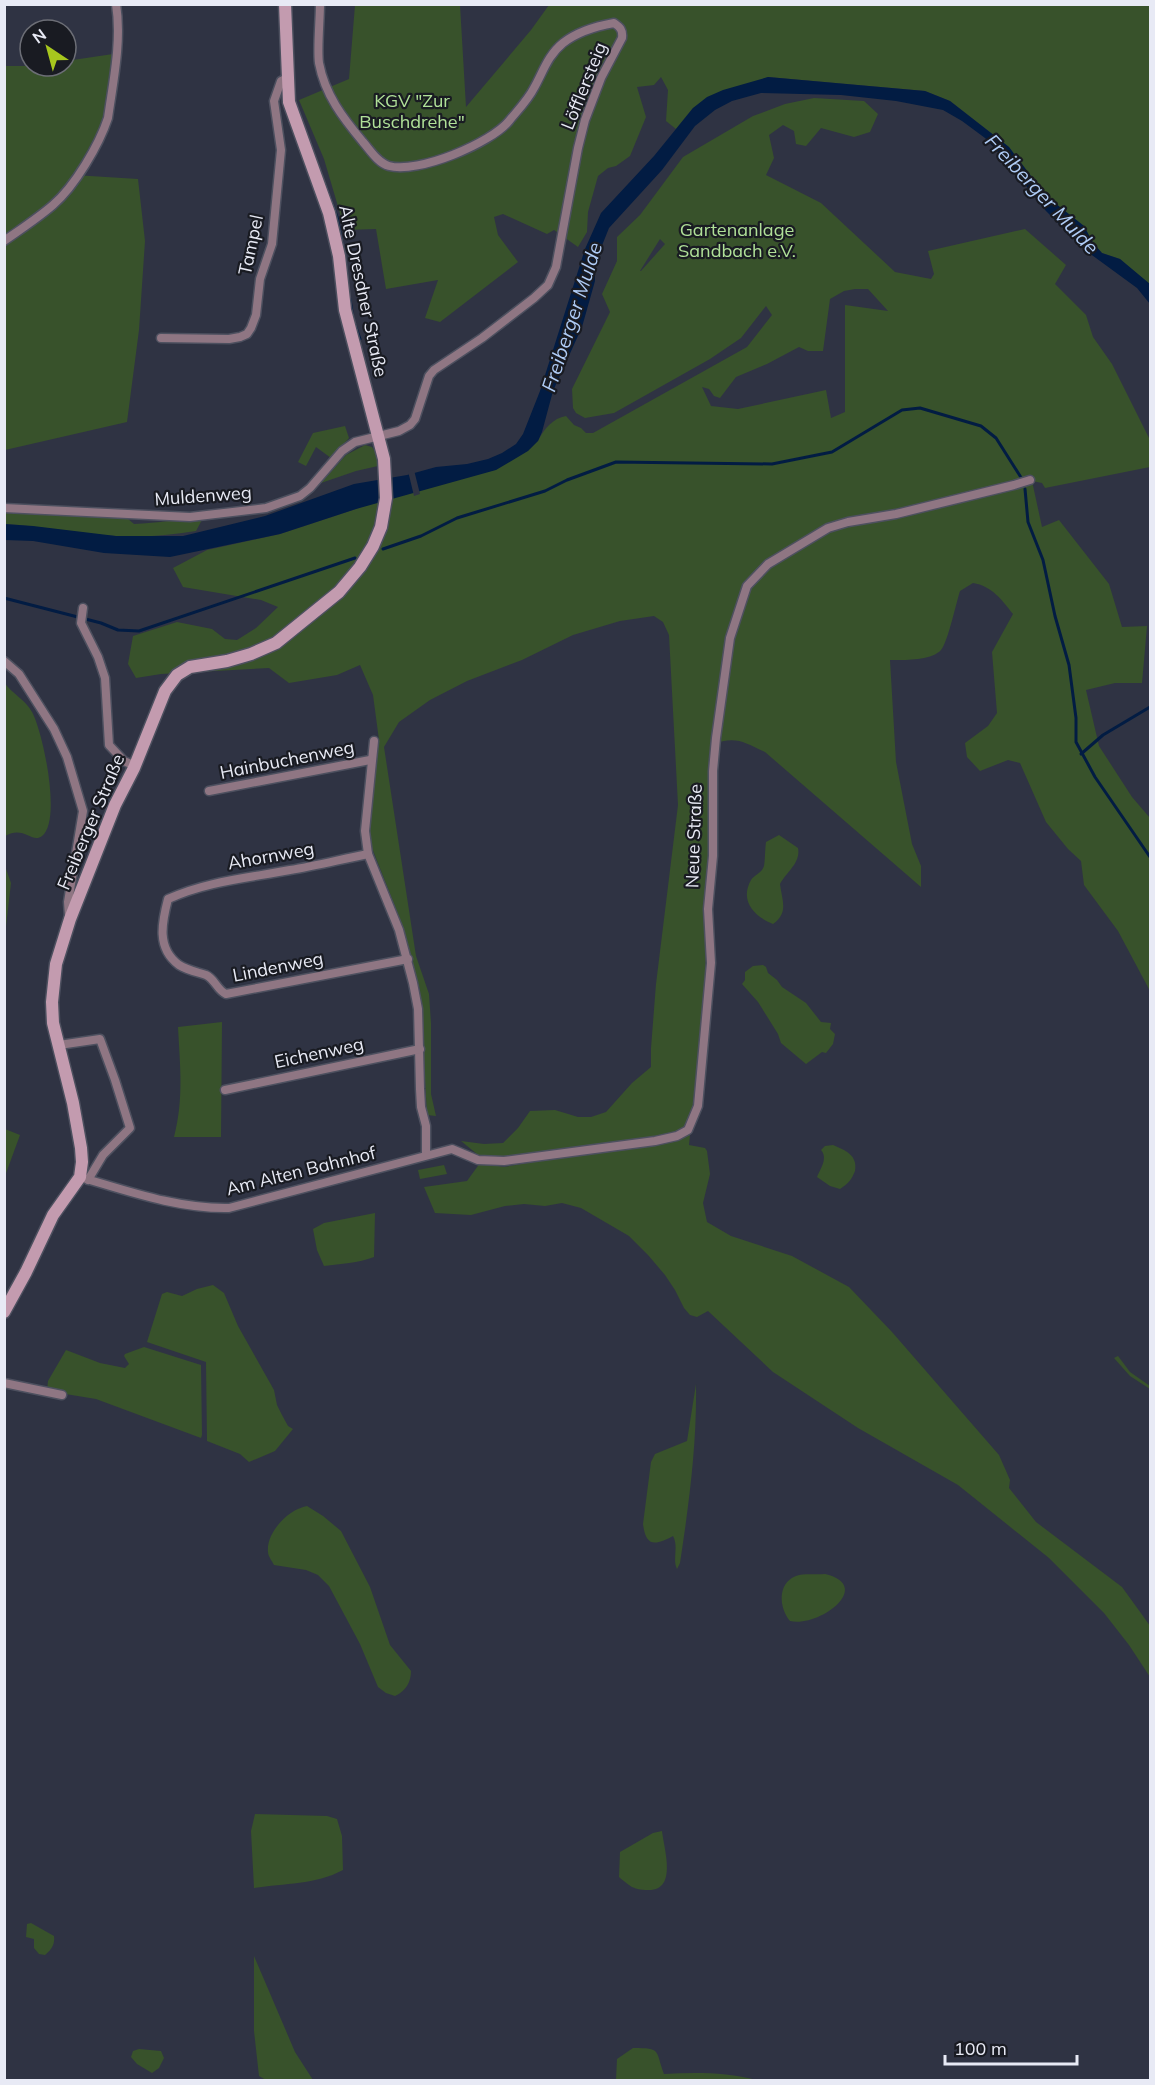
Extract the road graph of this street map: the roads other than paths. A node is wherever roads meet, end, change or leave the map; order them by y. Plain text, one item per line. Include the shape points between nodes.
1 (116, 4) edge
2 (285, 4) edge
3 (320, 4) edge
4 (287, 78) junction
5 (4, 241) edge
6 (161, 338) dead end
7 (380, 441) junction
8 (1030, 480) dead end
9 (4, 508) edge
10 (82, 613) dead end
11 (4, 661) edge
12 (374, 741) dead end
13 (370, 760) junction
14 (135, 766) junction
15 (209, 791) dead end
16 (368, 854) junction
17 (182, 892) joint
18 (70, 919) junction
19 (408, 959) junction
20 (59, 1045) junction
21 (420, 1049) junction
22 (225, 1090) dead end
23 (426, 1155) junction
24 (84, 1178) junction
25 (4, 1312) edge
26 (4, 1383) edge
27 (62, 1395) dead end

1 - 5 street via 116,58 105,127 85,167 55,204
2 - 4 street, Alte Dresdner Straße
3 - 7 street, Löfflersteig via 319,61 328,94 378,160 389,166 428,164 472,147 507,123 563,43 614,23 622,32 585,120 556,267 548,285 482,338 440,364 429,376 415,419
4 - 6 street, Tampel via 281,81 274,101 281,150 272,244 251,328 247,334 229,339
4 - 7 street, Alte Dresdner Straße via 291,111 330,213 345,310
7 - 9 street, Muldenweg via 355,442 300,496 266,508 190,517
7 - 14 street, Freiberger Straße via 386,498 377,538 360,567 339,592 276,643 227,661 190,667 177,675 165,691
8 - 23 street, Neue Straße via 828,528 780,555 747,586 730,638 716,738 708,909 711,963 698,1106 688,1130 655,1141 504,1161 478,1160 452,1149
10 - 14 street via 81,623 105,678 109,746
11 - 18 street via 19,674 54,729 83,811 68,902
12 - 13 street
13 - 15 street, Hainbuchenweg
13 - 16 street via 365,831
14 - 18 street, Freiberger Straße
16 - 17 street, Ahornweg
16 - 19 street
17 - 19 street, Lindenweg via 168,899 162,925 164,942 179,965 209,976 226,994
18 - 20 street, Freiberger Straße via 56,964 52,1002
19 - 21 street via 418,1009
20 - 24 street, Freiberger Straße via 73,1103
20 - 24 street via 100,1040 130,1128
21 - 22 street, Eichenweg
21 - 23 street
23 - 24 street, Am Alten Bahnhof via 229,1208 160,1200
24 - 25 street via 53,1215
26 - 27 street

